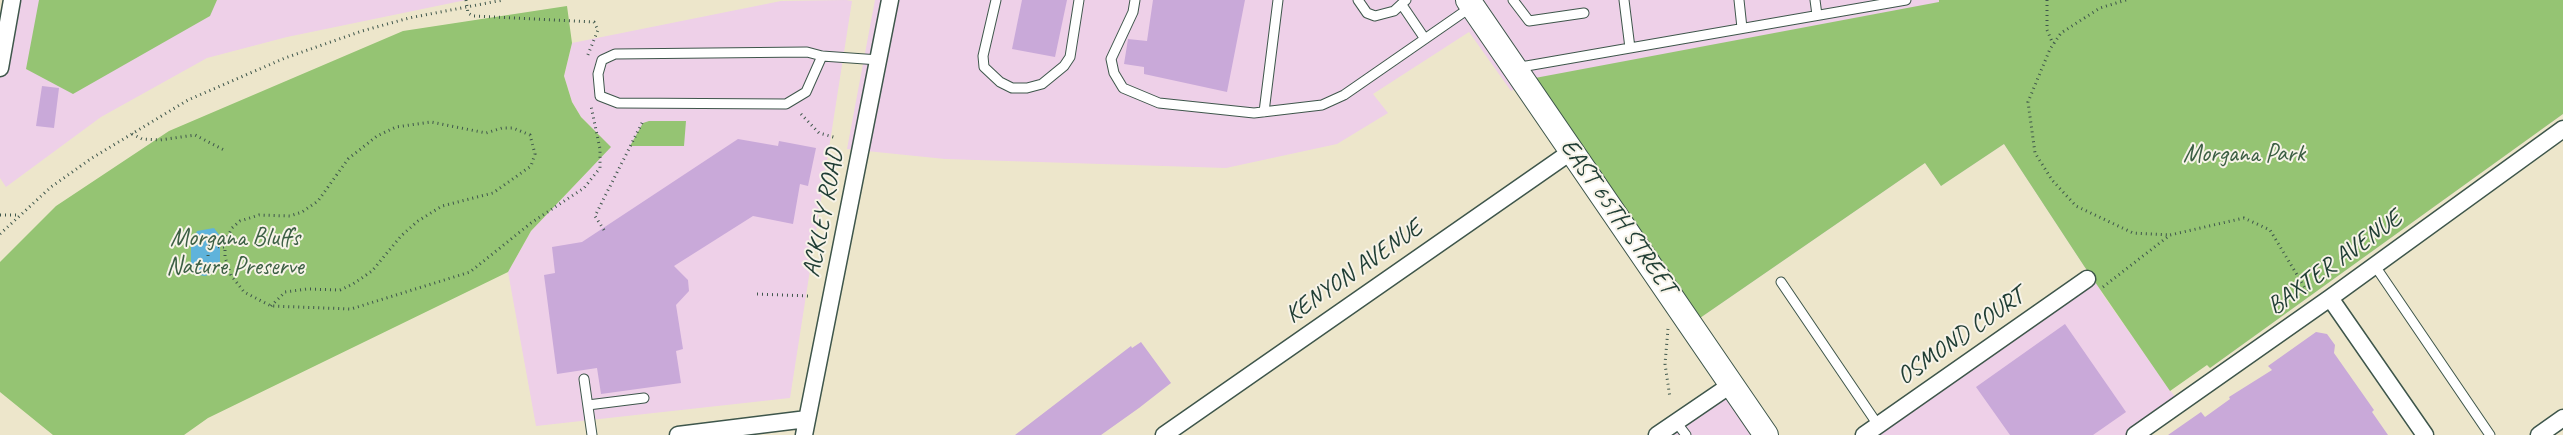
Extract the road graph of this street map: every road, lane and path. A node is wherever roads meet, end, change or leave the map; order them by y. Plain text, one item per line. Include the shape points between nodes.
1 (12, 0) edge
2 (466, 0) edge
3 (503, 0) edge
4 (890, 0) edge
5 (996, 0) edge
6 (1079, 0) edge
7 (1135, 0) edge
8 (1278, 0) edge
9 (1358, 0) edge
10 (1513, 0) edge
11 (1624, 0) edge
12 (1739, 0) edge
13 (1815, 0) edge
14 (1906, 0) edge
15 (2047, 0) edge
16 (2126, 0) edge
17 (1474, 2) edge
18 (1404, 3) edge
19 (468, 6) junction
20 (1584, 14) dead end
21 (1817, 16) junction
22 (1742, 28) junction
23 (1425, 39) junction
24 (2053, 44) junction
25 (1630, 48) junction
26 (822, 56) junction
27 (880, 60) junction
28 (587, 62) dead end
29 (0, 68) edge
30 (1515, 68) junction
31 (590, 99) dead end
32 (1264, 112) junction
33 (801, 114) dead end
34 (643, 121) dead end
35 (2563, 129) edge
36 (131, 134) junction
37 (836, 138) dead end
38 (224, 150) dead end
39 (1572, 151) junction
40 (0, 215) edge
41 (21, 215) junction
42 (604, 230) dead end
43 (0, 234) edge
44 (2170, 235) junction
45 (209, 240) dead end
46 (208, 246) junction
47 (224, 247) junction
48 (208, 256) dead end
49 (2375, 266) junction
50 (2087, 279) dead end
51 (1781, 282) dead end
52 (2100, 288) dead end
53 (757, 294) dead end
54 (808, 296) dead end
55 (2309, 296) dead end
56 (2330, 298) junction
57 (271, 306) junction
58 (1668, 327) dead end
59 (584, 379) dead end
60 (1732, 384) junction
61 (644, 398) dead end
62 (1670, 398) dead end
63 (588, 406) junction
64 (2563, 418) edge
65 (1878, 425) junction
66 (805, 427) edge
67 (1681, 429) edge
68 (592, 435) edge
69 (678, 435) edge
70 (1164, 435) edge
71 (1657, 435) edge
72 (1766, 435) edge
73 (1864, 435) edge
74 (2135, 435) edge
75 (2425, 435) edge
76 (2490, 435) edge
77 (2539, 435) edge

1 - 29 street
2 - 19 path
3 - 19 path
4 - 27 street, ACKLEY ROAD
5 - 6 lane via 983,56 984,67 1012,88 1042,84 1064,66 1070,57
7 - 32 lane via 1133,12 1111,59 1114,73 1123,88 1159,103
8 - 32 lane
9 - 18 lane via 1368,13 1375,16 1385,15
10 - 20 lane via 1529,21
11 - 25 lane
12 - 22 lane
13 - 21 lane
14 - 21 lane
15 - 24 path via 2047,30
16 - 24 path via 2100,8 2061,33
17 - 23 lane
17 - 30 street, EAST 65TH STREET
18 - 23 lane
19 - 28 path via 468,12 473,16 594,22 598,30
19 - 36 path via 362,31 285,58 188,100
21 - 22 lane
22 - 25 lane
23 - 32 lane via 1344,95 1322,105
24 - 44 path via 2028,102 2035,153 2052,180 2076,206 2133,233
25 - 30 lane
26 - 26 lane via 807,52 615,54 602,60 598,74 600,96 618,103 786,104 806,92
26 - 27 lane
27 - 66 street, ACKLEY ROAD
30 - 39 street, EAST 65TH STREET
31 - 57 path via 600,149 600,168 584,188 531,223 470,272 351,309
33 - 37 path via 819,132
34 - 42 path via 595,216
35 - 49 street, BAXTER AVENUE
36 - 38 path via 142,139 166,140 195,135
36 - 41 path via 51,187
39 - 60 street, EAST 65TH STREET
39 - 70 street, KENYON AVENUE
40 - 41 path
41 - 43 path
44 - 52 path
44 - 55 path via 2244,218 2270,230
45 - 46 path
46 - 47 path
46 - 48 path
47 - 57 path via 231,276 244,292
47 - 57 path via 228,235 240,221 259,215 290,216 302,212 318,200 348,158 377,136 396,128 431,122 486,133 514,128 530,135 535,154 531,166 493,193 442,206 418,220 372,271 353,284 340,290 285,292
49 - 56 street, BAXTER AVENUE
49 - 76 lane
50 - 65 street, OSMOND COURT
51 - 65 lane
53 - 54 path
56 - 74 street, BAXTER AVENUE
56 - 75 street
58 - 62 path via 1665,364
59 - 63 lane
60 - 67 street
60 - 72 street, EAST 65TH STREET
61 - 63 lane
63 - 68 lane
64 - 77 street
65 - 73 street, OSMOND COURT
66 - 69 street
67 - 71 street

